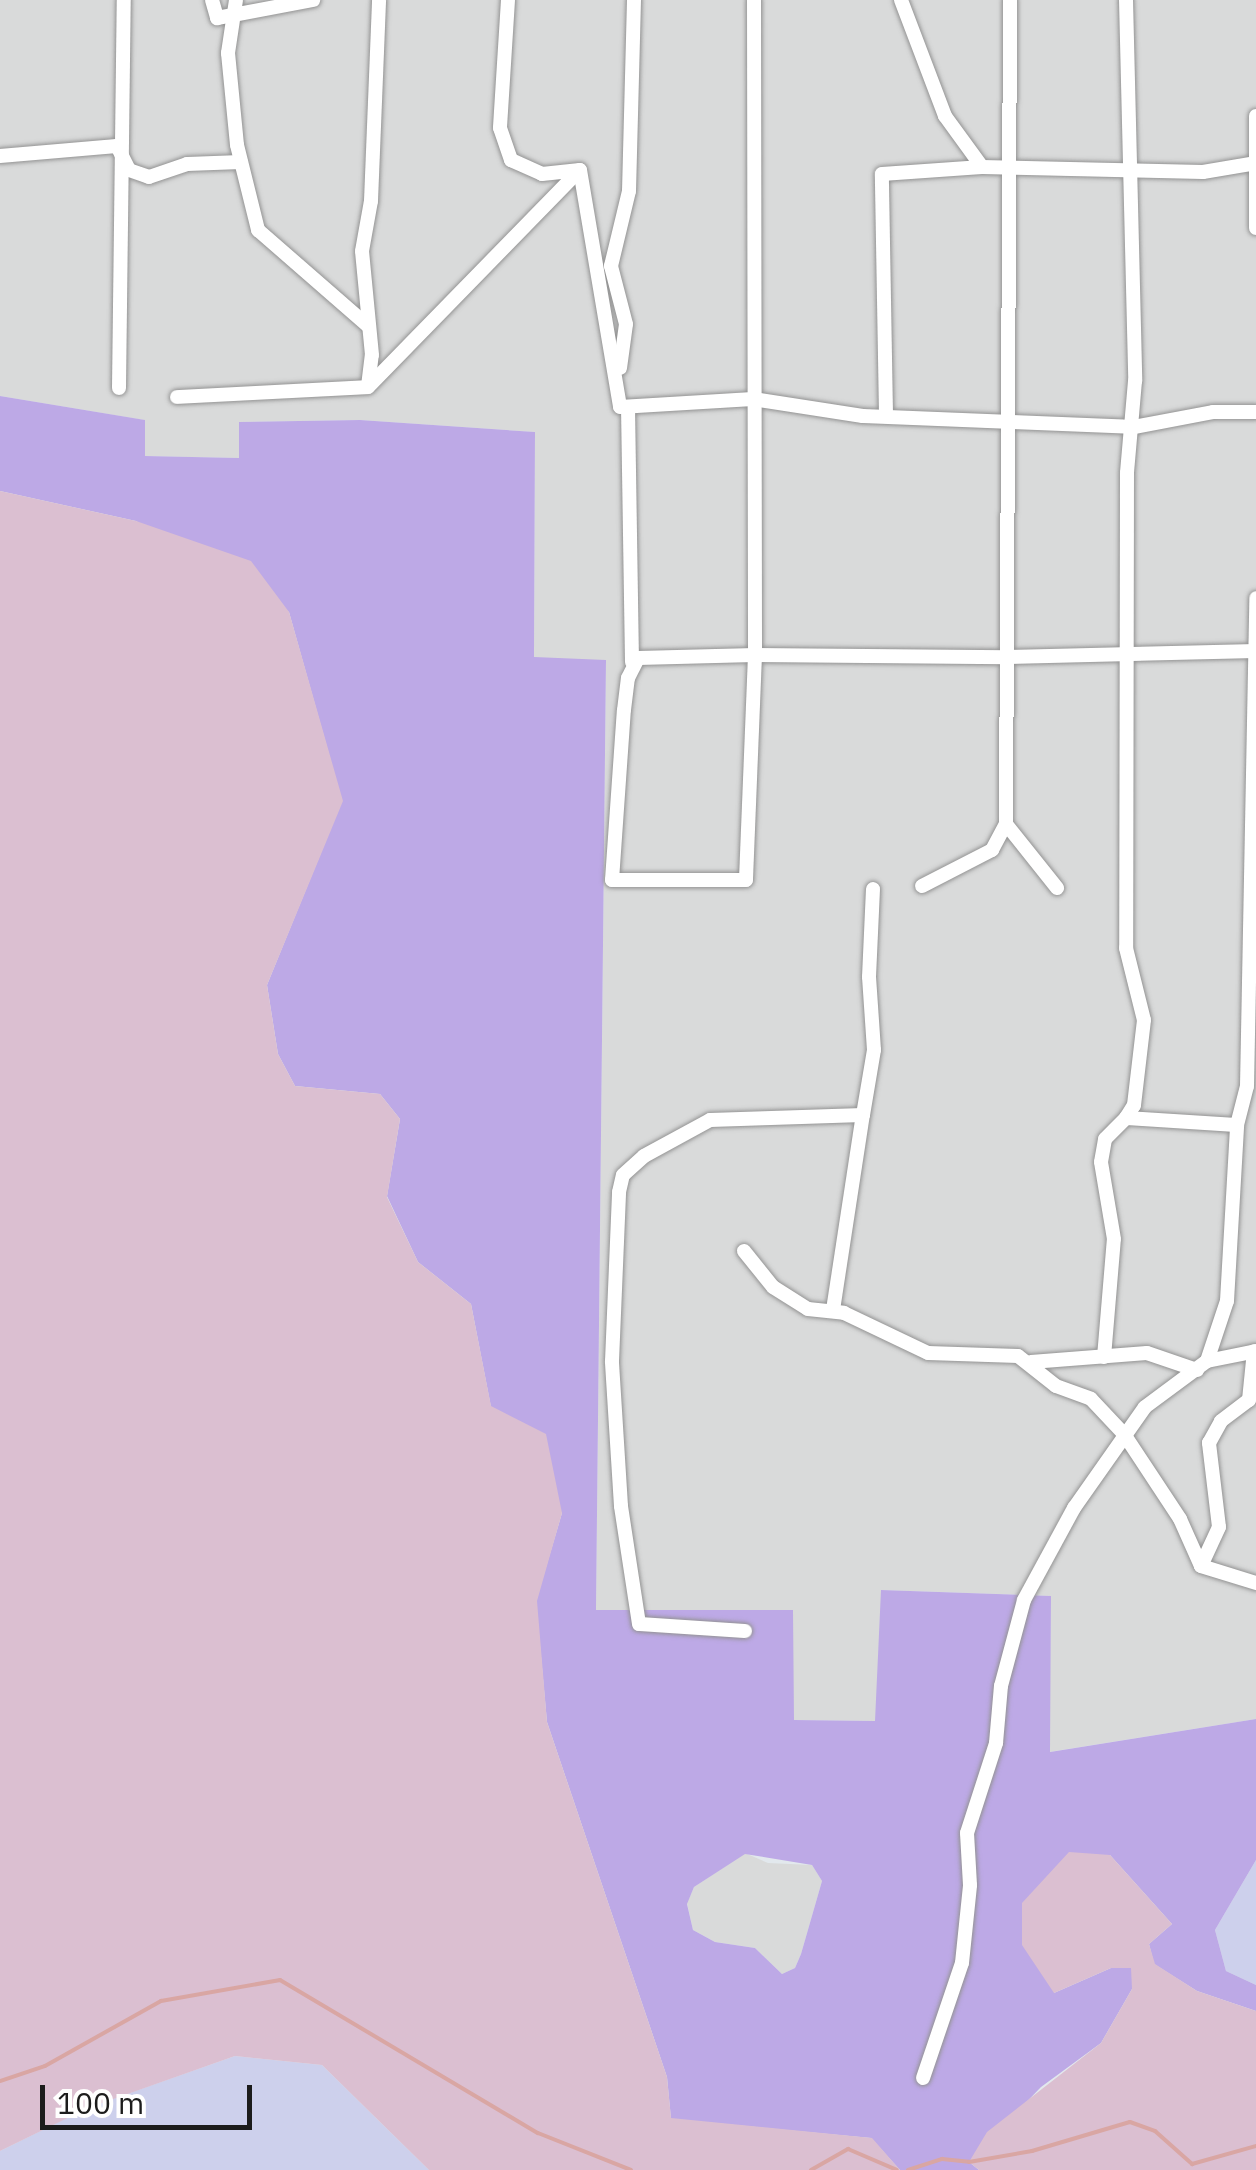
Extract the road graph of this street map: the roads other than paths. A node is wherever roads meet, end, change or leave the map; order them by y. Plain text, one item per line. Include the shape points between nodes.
1 (124, 0) edge
2 (212, 0) edge
3 (236, 0) edge
4 (313, 0) edge
5 (379, 0) edge
6 (508, 0) edge
7 (634, 0) edge
8 (754, 0) edge
9 (902, 0) edge
10 (1010, 0) edge
11 (1126, 0) edge
12 (235, 17) junction
13 (1256, 116) edge
14 (118, 146) junction
15 (0, 156) edge
16 (241, 162) junction
17 (1255, 163) edge
18 (982, 167) junction
19 (580, 170) junction
20 (1009, 170) junction
21 (1130, 174) junction
22 (1256, 228) edge
23 (367, 325) junction
24 (368, 387) junction
25 (119, 388) dead end
26 (177, 397) dead end
27 (753, 398) junction
28 (624, 407) junction
29 (1256, 412) edge
30 (886, 414) junction
31 (1006, 420) junction
32 (1134, 427) junction
33 (1256, 598) edge
34 (1255, 651) edge
35 (1131, 654) junction
36 (755, 656) junction
37 (1008, 657) junction
38 (632, 662) junction
39 (1006, 824) junction
40 (922, 886) dead end
41 (1057, 888) dead end
42 (873, 889) dead end
43 (863, 1115) junction
44 (1126, 1118) junction
45 (1237, 1125) junction
46 (744, 1251) dead end
47 (833, 1310) junction
48 (1255, 1351) edge
49 (1104, 1358) junction
50 (1031, 1362) junction
51 (1202, 1365) junction
52 (1124, 1434) junction
53 (1201, 1566) junction
54 (1256, 1583) edge
55 (745, 1631) dead end
56 (923, 2078) dead end

1 - 14 street
2 - 12 street via 217,18
3 - 12 street
4 - 12 street
5 - 23 street via 371,201 362,251
6 - 19 street via 500,128 511,160 542,174
7 - 28 street via 629,191 610,266 626,324
8 - 27 street
9 - 18 street via 944,116
10 - 20 street
11 - 21 street
12 - 16 street via 228,53
13 - 17 street
14 - 15 street
14 - 16 street via 128,170 148,177 187,164
14 - 25 street
16 - 23 street via 258,230
17 - 21 street
17 - 22 street
18 - 20 street
18 - 30 street via 882,174
19 - 24 street
19 - 28 street
20 - 21 street
20 - 31 street
21 - 32 street
23 - 24 street
24 - 26 street
27 - 28 street
27 - 30 street
27 - 36 street
28 - 38 street
29 - 32 street via 1213,412
30 - 31 street
31 - 32 street
31 - 37 street
32 - 35 street via 1128,472
33 - 34 street
34 - 35 street
34 - 45 street via 1252,995 1248,1086
35 - 37 street
35 - 44 street via 1126,948 1144,1020 1134,1105
36 - 37 street
36 - 38 street
36 - 38 street via 746,880 612,880
37 - 39 street
39 - 40 street via 992,850
39 - 41 street
42 - 43 street via 868,977 874,1050
43 - 47 street
43 - 55 street via 710,1120 644,1156 624,1175 619,1192 612,1361 639,1624
44 - 45 street
44 - 49 street via 1101,1152 1114,1239
45 - 51 street via 1227,1300
46 - 47 street via 790,1299
47 - 50 street via 911,1349
48 - 51 street
48 - 53 street via 1249,1400 1221,1421 1210,1443 1219,1527
49 - 50 street
49 - 51 street via 1147,1353
50 - 52 street via 1056,1386 1091,1399
51 - 52 street via 1145,1407
52 - 53 street via 1180,1519
52 - 56 street via 1046,1559 1012,1636 996,1743 968,1833 962,1964
53 - 54 street

